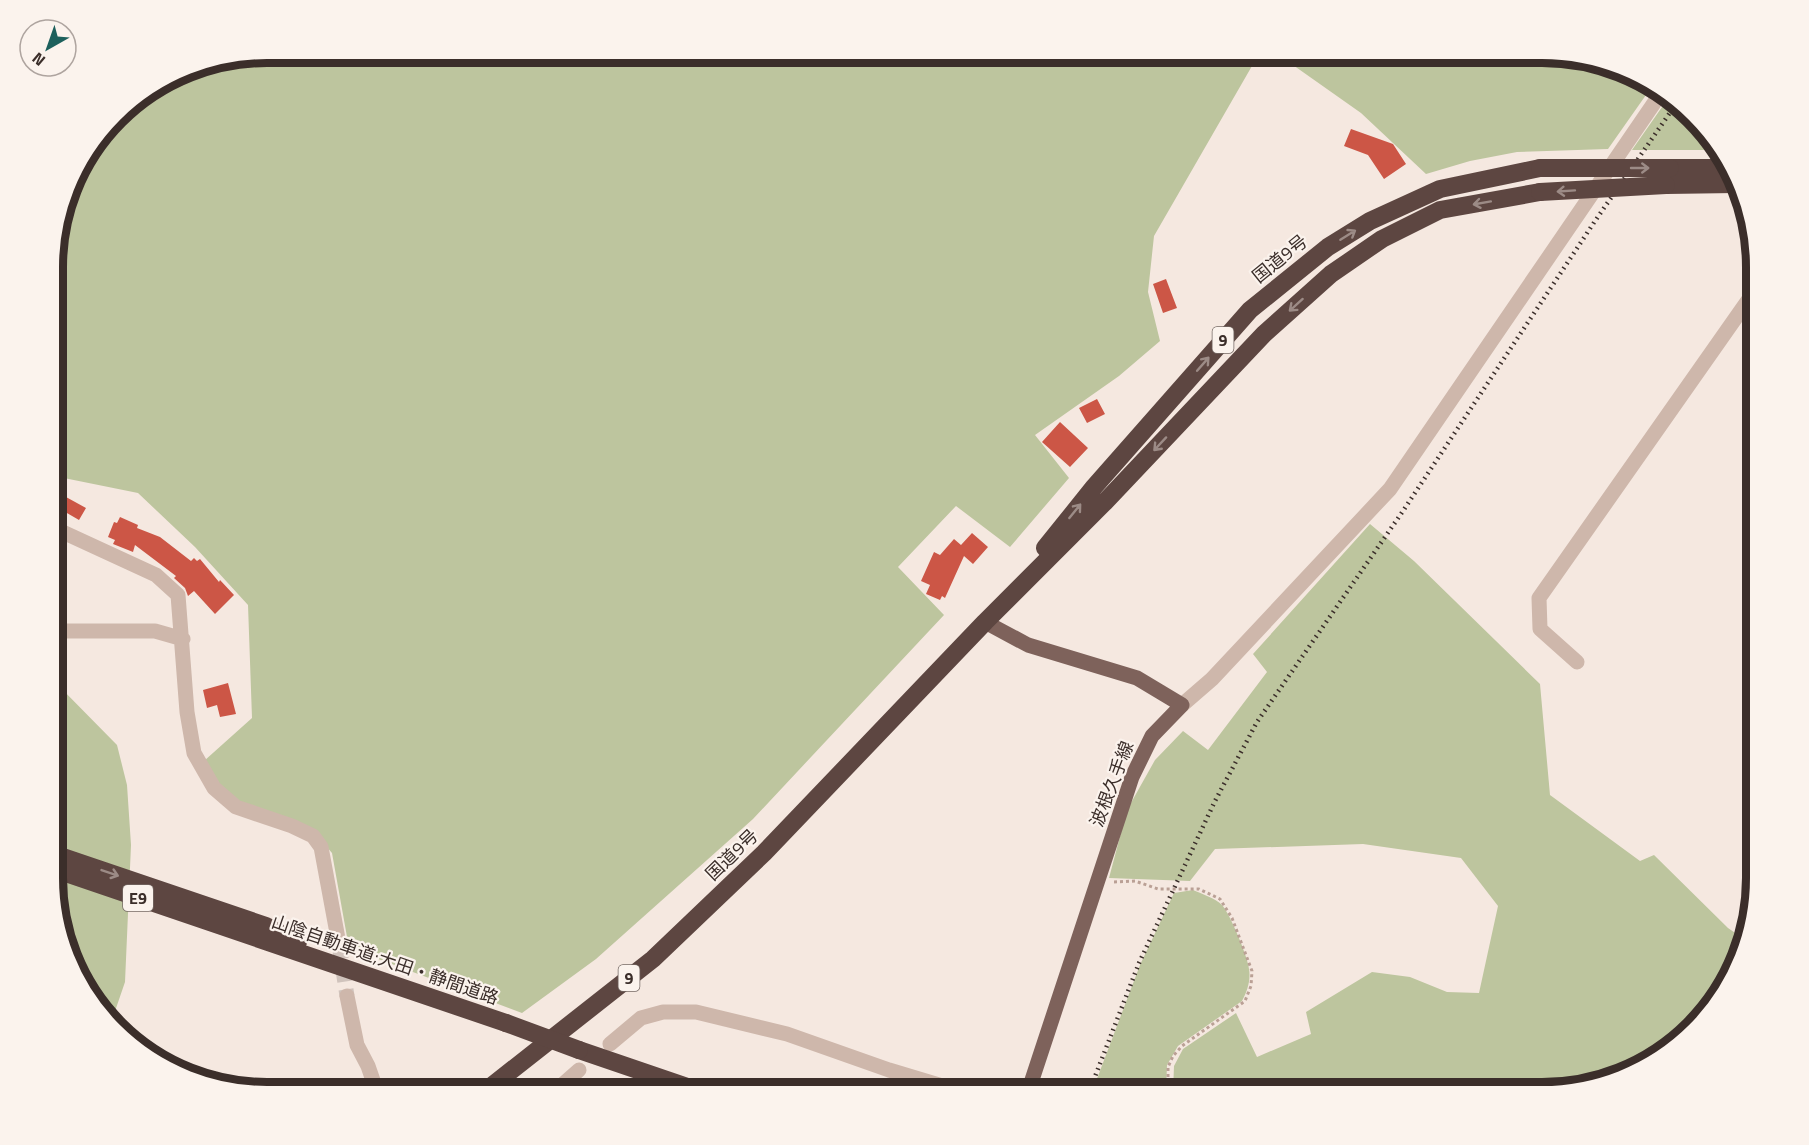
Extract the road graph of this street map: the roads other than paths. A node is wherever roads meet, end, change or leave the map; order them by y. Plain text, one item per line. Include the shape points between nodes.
1 (1657, 99) edge
2 (1721, 169) edge
3 (1668, 176) junction
4 (1728, 183) edge
5 (1746, 303) edge
6 (63, 532) edge
7 (985, 622) junction
8 (63, 631) edge
9 (183, 639) junction
10 (1577, 662) dead end
11 (1182, 705) junction
12 (63, 857) edge
13 (63, 872) edge
14 (63, 884) edge
15 (221, 926) junction
16 (339, 944) tunnel mouth
17 (363, 974) junction
18 (347, 996) tunnel mouth
19 (610, 1044) dead end
20 (579, 1070) dead end
21 (374, 1082) edge
22 (497, 1082) edge
23 (565, 1082) edge
24 (673, 1082) edge
25 (929, 1082) edge
26 (1031, 1082) edge

1 - 11 street via 1390,489 1212,679
2 - 3 highway, 国道9号 / 9
3 - 4 highway, 国道9号 / 9
3 -> 7 highway, 国道9号 / 9, bridge via 1540,192 1440,210 1382,239 1331,274 1264,334
7 -> 3 highway, 国道9号 / 9, bridge via 1094,487 1250,310 1328,247 1370,220 1440,189 1540,168
5 - 10 street via 1539,598 1540,629
6 - 9 street via 156,575 178,596
7 - 11 main road via 1028,645 1137,678
7 - 22 highway, 国道9号 / 9 via 765,853 653,959
8 - 9 street via 155,631
9 - 16 street via 187,712 194,753 214,788 236,807 313,836 321,847
11 - 26 main road, 波根久手線 via 1152,736 1132,777
12 -> 17 highway via 266,926
13 - 15 highway, 山陰自動車道;大田・静間道路 / E9
14 - 15 highway
15 - 17 highway, 山陰自動車道;大田・静間道路 / E9
17 - 24 highway, 山陰自動車道;大田・静間道路 / E9, bridge
18 - 21 street via 357,1045
19 - 25 street via 641,1018 663,1012 696,1012 787,1034
20 - 23 street

